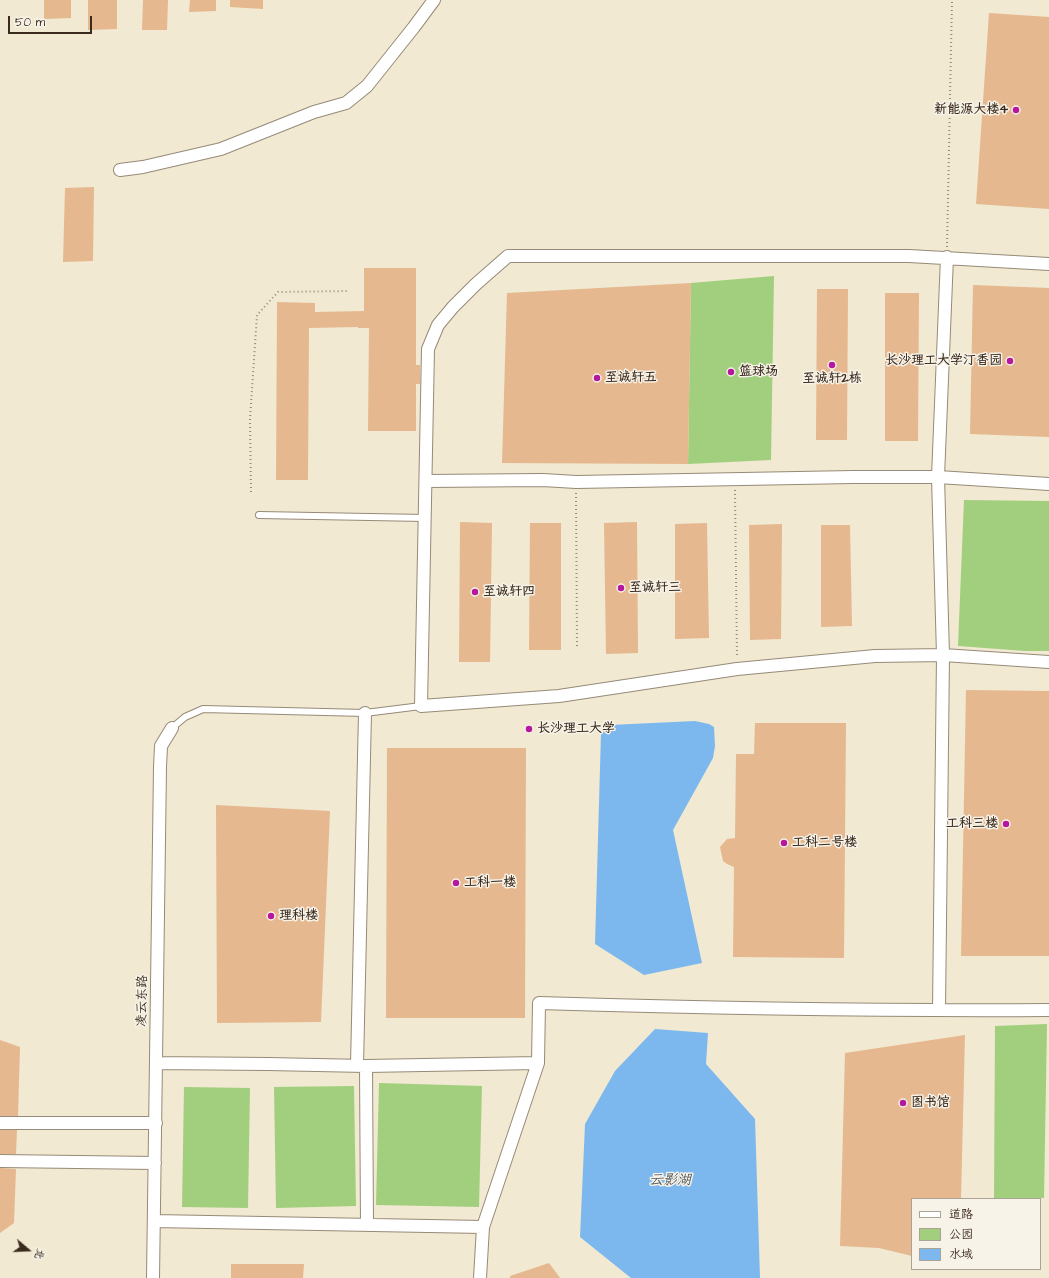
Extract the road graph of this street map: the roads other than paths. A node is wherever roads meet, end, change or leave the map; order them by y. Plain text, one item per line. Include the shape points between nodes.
1 (434, 0) edge
2 (120, 170) dead end
3 (947, 257) junction
4 (1049, 264) edge
5 (938, 477) junction
6 (426, 481) junction
7 (1049, 484) edge
8 (259, 515) dead end
9 (425, 518) junction
10 (943, 655) junction
11 (1049, 662) edge
12 (421, 706) junction
13 (365, 713) junction
14 (172, 728) joint
15 (939, 1010) junction
16 (1049, 1010) edge
17 (156, 1063) junction
18 (538, 1063) junction
19 (361, 1066) junction
20 (0, 1123) edge
21 (156, 1123) junction
22 (0, 1161) edge
23 (155, 1163) junction
24 (154, 1221) junction
25 (367, 1225) junction
26 (483, 1227) junction
27 (153, 1278) edge
28 (480, 1278) edge

1 - 2 street via 367,86 346,103 314,112 221,149
3 - 4 street
3 - 5 street
3 - 6 street via 508,256 453,307 438,325 428,349
5 - 6 street via 576,482
5 - 7 street
5 - 10 street
6 - 9 street
8 - 9 lane
9 - 12 street
10 - 11 street
10 - 12 street via 874,656 737,669 559,696
10 - 15 street
12 - 13 lane
13 - 14 lane via 203,709 185,717
13 - 19 street
14 - 17 street, 凌云东路 via 161,746
15 - 16 street
15 - 18 street via 539,1003
17 - 19 street
17 - 21 street, 凌云东路
18 - 19 street
18 - 26 street
19 - 25 street
20 - 21 street
21 - 23 street, 凌云东路
22 - 23 street
23 - 24 street, 凌云东路
24 - 25 street
24 - 27 street, 凌云东路
25 - 26 street
26 - 28 street

